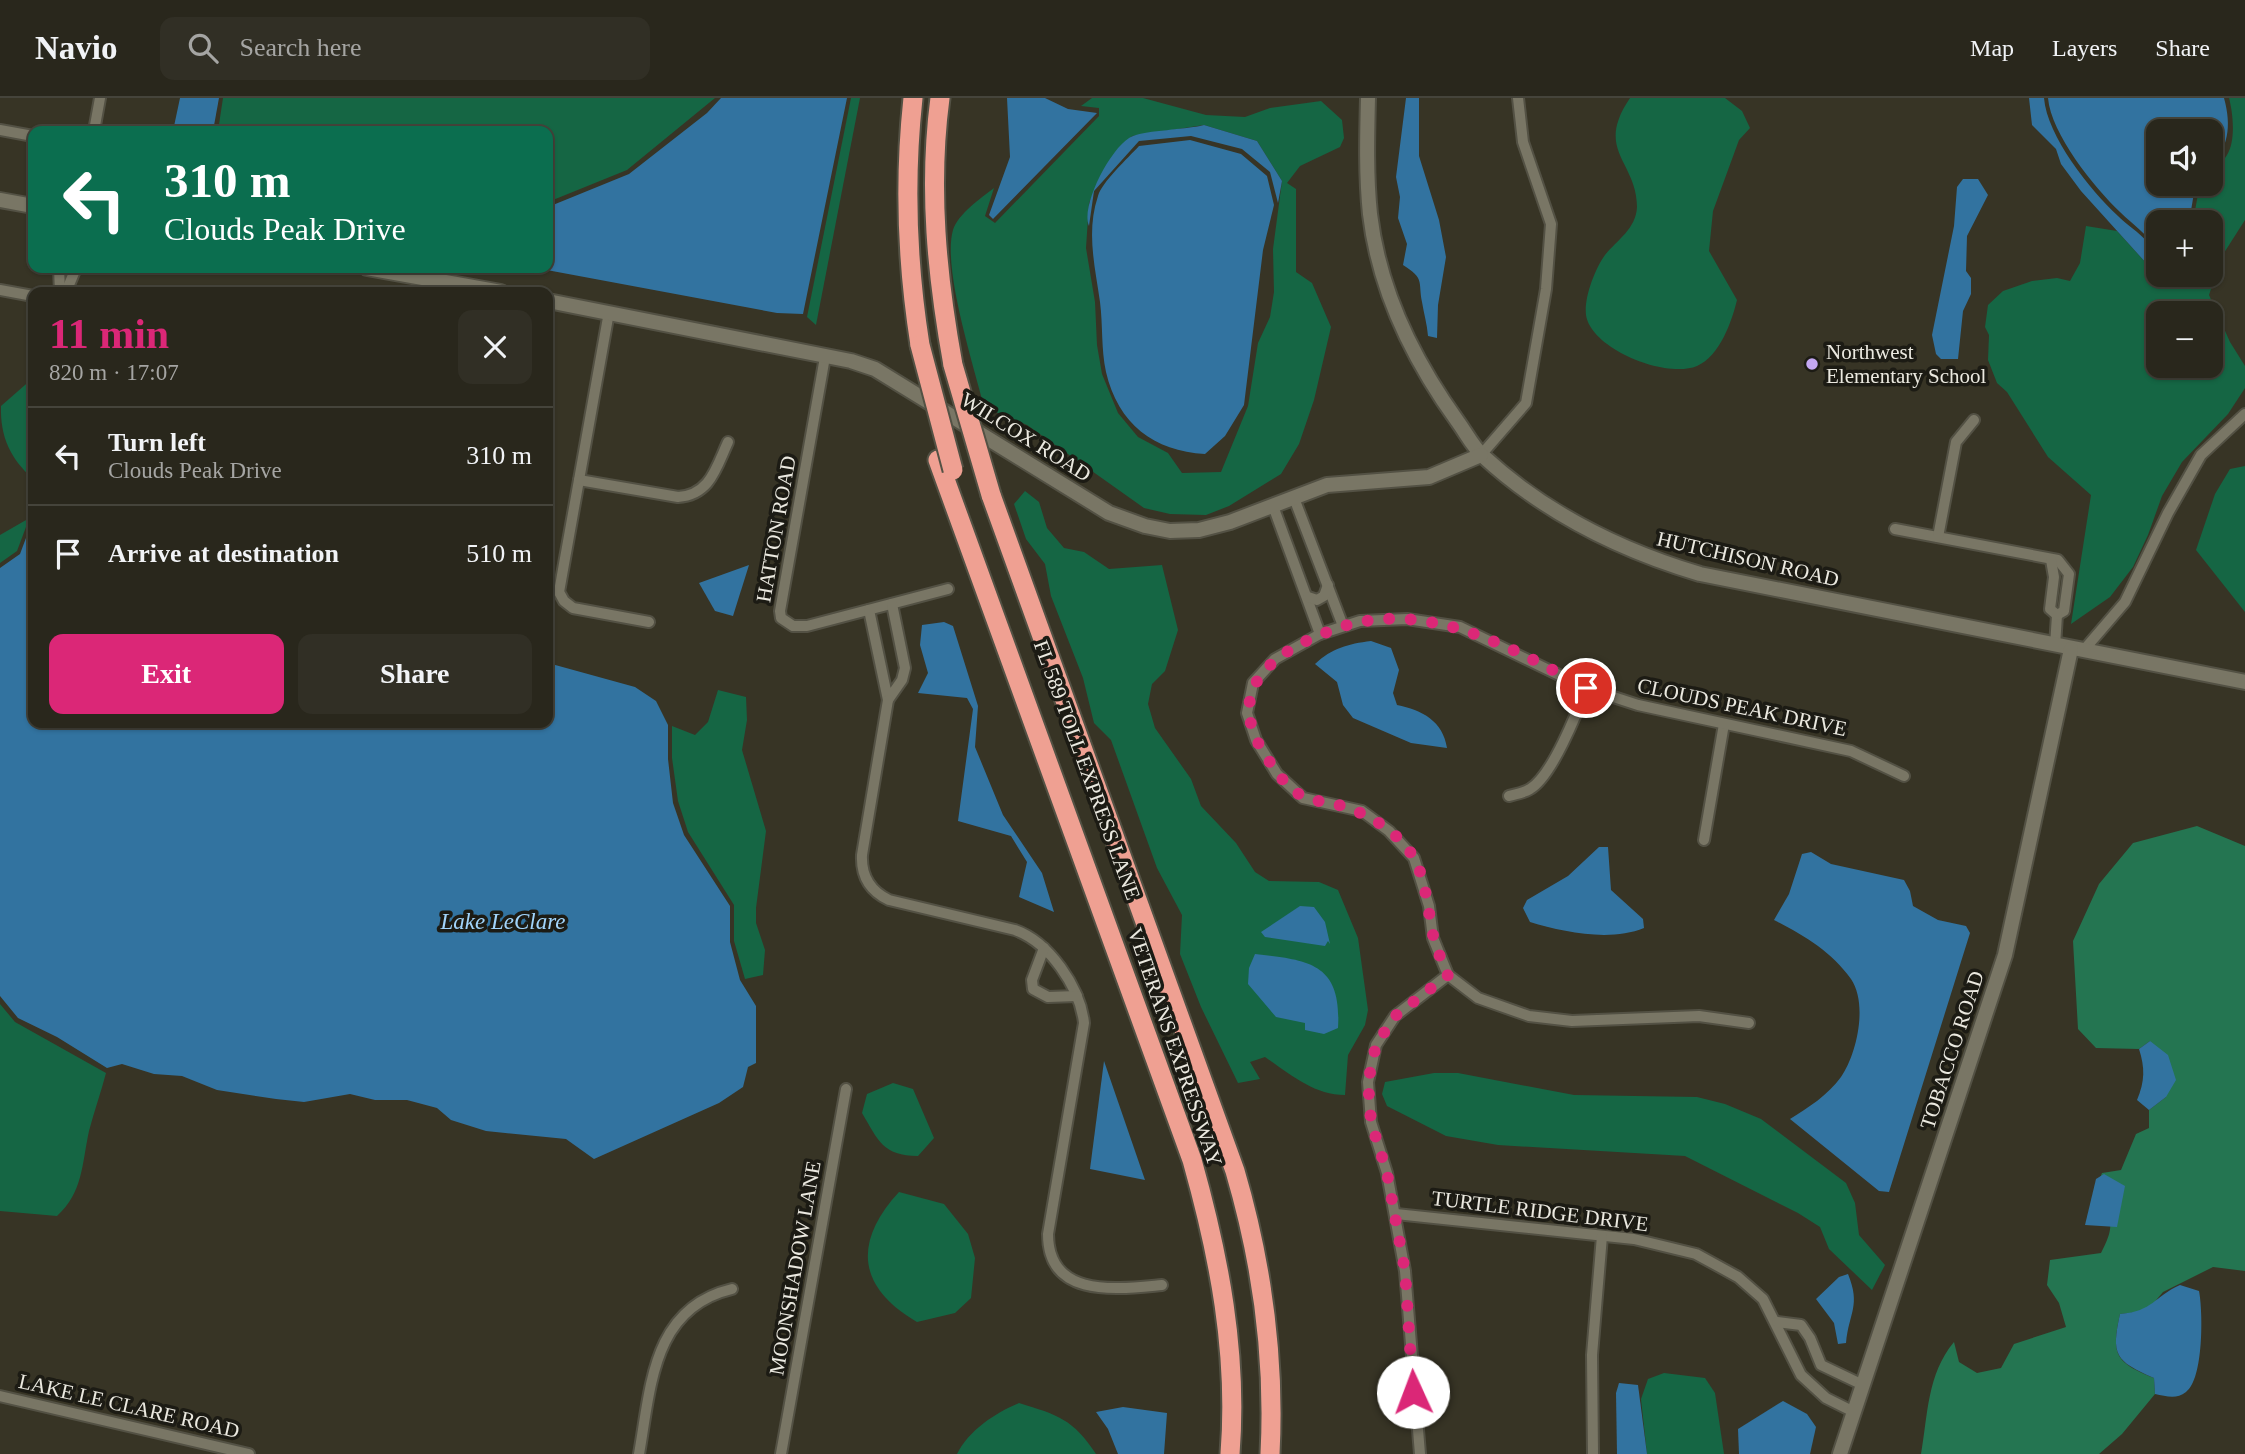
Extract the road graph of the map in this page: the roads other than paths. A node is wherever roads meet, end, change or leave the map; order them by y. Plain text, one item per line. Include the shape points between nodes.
1 (100, 98) edge
2 (902, 98) edge
3 (913, 98) edge
4 (940, 98) edge
5 (1368, 98) edge
6 (1518, 98) edge
7 (95, 126) edge
8 (0, 130) edge
9 (28, 135) edge
10 (0, 200) edge
11 (28, 205) edge
12 (395, 273) edge
13 (473, 287) edge
14 (0, 290) edge
15 (28, 295) edge
16 (553, 302) edge
17 (609, 312) junction
18 (914, 341) junction
19 (825, 357) junction
20 (2245, 414) edge
21 (1973, 420) dead end
22 (728, 442) dead end
23 (1481, 455) junction
24 (945, 465) junction
25 (579, 480) junction
26 (1294, 498) junction
27 (1273, 506) junction
28 (1895, 529) dead end
29 (1938, 537) junction
30 (2051, 560) junction
31 (1328, 585) junction
32 (948, 589) dead end
33 (1308, 597) junction
34 (2050, 597) junction
35 (2066, 599) junction
36 (892, 604) junction
37 (869, 610) junction
38 (2057, 615) junction
39 (649, 622) dead end
40 (1343, 626) junction
41 (1320, 634) junction
42 (2055, 646) junction
43 (902, 649) junction
44 (2077, 650) junction
45 (880, 653) junction
46 (2245, 682) edge
47 (1586, 688) junction
48 (888, 700) junction
49 (1724, 724) junction
50 (1904, 776) dead end
51 (1509, 796) dead end
52 (1704, 840) dead end
53 (1044, 948) junction
54 (1448, 975) junction
55 (1077, 996) junction
56 (1749, 1023) dead end
57 (846, 1090) dead end
58 (1395, 1214) junction
59 (1602, 1236) junction
60 (1162, 1285) dead end
61 (732, 1289) dead end
62 (1777, 1322) junction
63 (1817, 1354) junction
64 (1794, 1361) junction
65 (1863, 1385) junction
66 (0, 1395) edge
67 (1854, 1412) junction
68 (249, 1454) edge
69 (639, 1454) edge
70 (781, 1454) edge
71 (1230, 1454) edge
72 (1241, 1454) edge
73 (1270, 1454) edge
74 (1420, 1454) edge
75 (1593, 1454) edge
76 (1840, 1454) edge

1 - 7 street
2 - 18 highway, VETERANS EXPRESSWAY via 896,211
3 - 18 highway via 907,211
4 - 73 highway, VETERANS EXPRESSWAY, bridge via 935,230 953,365 990,495 1220,1125 1247,1212 1265,1303
5 - 23 street, HUTCHISON ROAD via 1367,170 1380,263 1420,364
6 - 23 street via 1523,142 1551,224 1546,289 1527,403
8 - 9 street
10 - 11 street
12 - 13 street
14 - 15 street
16 - 17 street, WILCOX ROAD
17 - 19 street, WILCOX ROAD
17 - 25 street
18 - 24 highway, VETERANS EXPRESSWAY
19 - 27 street, WILCOX ROAD via 875,369 1109,513 1145,526 1199,530
19 - 37 street, HATTON ROAD via 780,611 786,624 799,627
20 - 44 street, TOBACCO ROAD via 2202,455 2125,601
21 - 29 street via 1956,442
22 - 25 street via 706,487 691,496
23 - 26 street, WILCOX ROAD via 1429,477 1327,485
23 - 42 street, HUTCHISON ROAD via 1557,513 1644,557 1700,574
24 - 71 highway, VETERANS EXPRESSWAY via 1192,1160 1211,1227 1224,1300 1231,1372
24 - 72 highway, FL 589 TOLL EXPRESS LANE via 1212,1184 1240,1335
25 - 39 street via 559,592 573,608
26 - 27 street, WILCOX ROAD
26 - 31 street
27 - 33 street
28 - 29 street
29 - 30 street
30 - 34 street
30 - 35 street via 2058,560 2069,575
31 - 33 street via 1324,596 1317,600
31 - 40 street
32 - 36 street, HATTON ROAD
33 - 41 street
34 - 35 street
34 - 38 street via 2050,609
35 - 38 street via 2064,611
36 - 37 street, HATTON ROAD
36 - 43 street
37 - 45 street
38 - 42 street
40 - 41 street, CLOUDS PEAK DRIVE
40 - 47 street, CLOUDS PEAK DRIVE via 1407,619 1460,627
41 - 54 street, CLOUDS PEAK DRIVE via 1275,659 1253,683 1247,713 1256,740 1277,774 1303,798 1362,811 1414,858 1429,906 1433,938
42 - 44 street, HUTCHISON ROAD
43 - 45 street
43 - 48 street via 905,674
44 - 46 street, HUTCHISON ROAD
44 - 65 street, TOBACCO ROAD via 2005,955
45 - 48 street
47 - 49 street, CLOUDS PEAK DRIVE
47 - 51 street via 1554,758 1531,789
48 - 53 street via 862,855 869,886 889,900 1015,930
49 - 50 street, CLOUDS PEAK DRIVE via 1852,751
49 - 52 street
53 - 55 street
53 - 55 street via 1033,989 1048,997
54 - 56 street via 1478,998 1530,1016 1572,1021 1699,1016
54 - 58 street via 1395,1016 1373,1058 1368,1082 1371,1122
55 - 60 street via 1083,1032 1048,1234 1050,1252 1062,1273 1083,1284 1115,1289
57 - 70 street, MOONSHADOW LANE
58 - 59 street, TURTLE RIDGE DRIVE
58 - 74 street via 1406,1282
59 - 62 street, TURTLE RIDGE DRIVE via 1696,1254 1738,1277 1763,1299
59 - 75 street via 1592,1355
61 - 69 street via 714,1293 670,1329 658,1351
62 - 63 street via 1801,1325
62 - 64 street, TURTLE RIDGE DRIVE
63 - 64 street
63 - 65 street via 1821,1365
64 - 67 street, TURTLE RIDGE DRIVE via 1801,1375 1826,1398
65 - 67 street, TOBACCO ROAD
66 - 68 street, LAKE LE CLARE ROAD
67 - 76 street, TOBACCO ROAD

